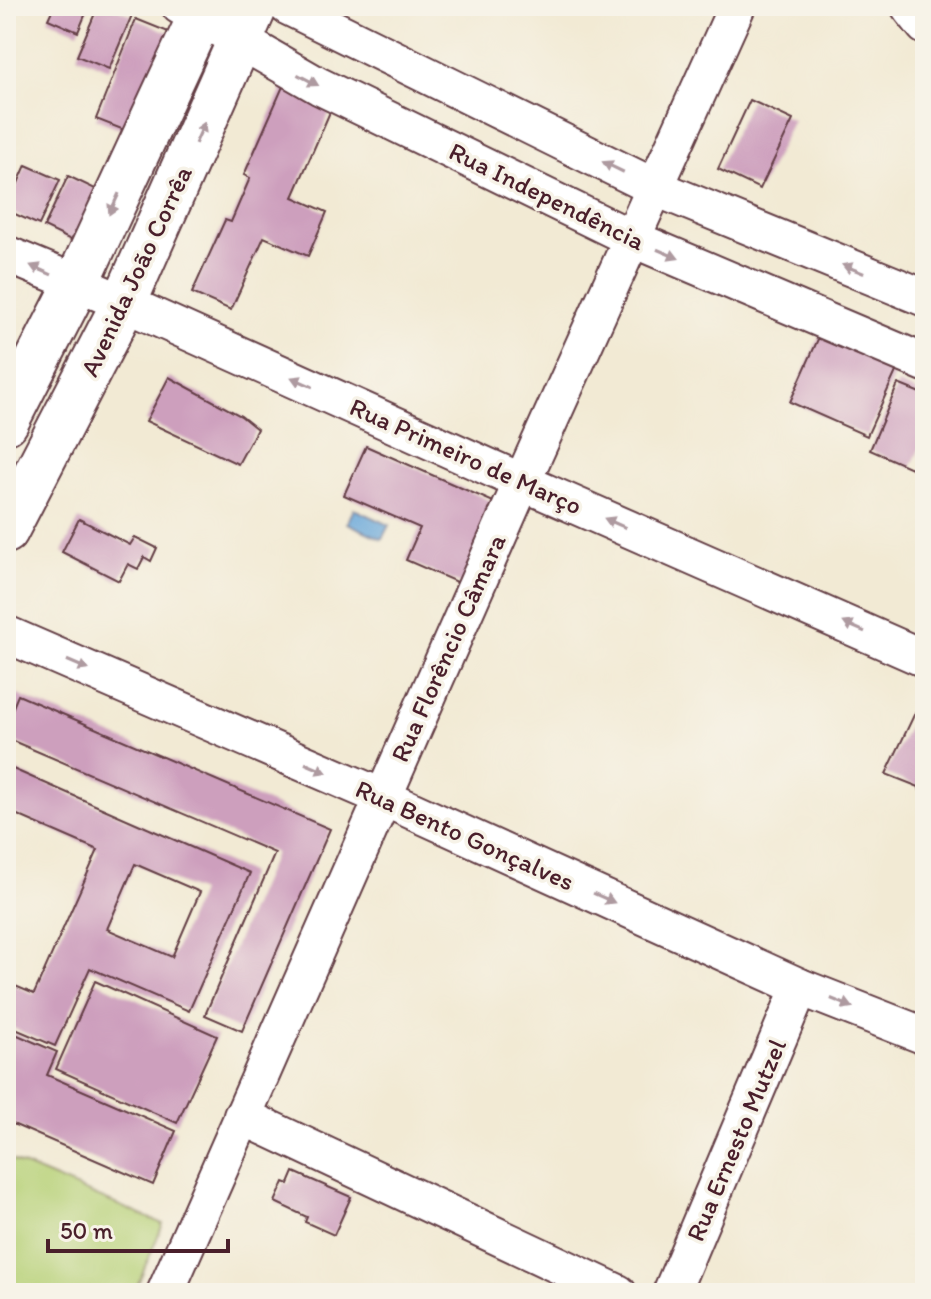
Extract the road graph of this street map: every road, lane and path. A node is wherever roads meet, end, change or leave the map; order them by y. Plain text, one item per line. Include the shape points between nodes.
1 (287, 6) edge
2 (737, 6) edge
3 (909, 6) edge
4 (195, 10) edge
5 (248, 23) edge
6 (925, 26) edge
7 (656, 188) junction
8 (633, 239) junction
9 (6, 254) edge
10 (101, 294) junction
11 (925, 298) edge
12 (925, 363) edge
13 (6, 422) edge
14 (522, 482) junction
15 (6, 531) edge
16 (6, 634) edge
17 (925, 659) edge
18 (382, 797) junction
19 (800, 987) junction
20 (925, 1036) edge
21 (242, 1116) junction
22 (165, 1293) edge
23 (618, 1293) edge
24 (671, 1293) edge

7 -> 1 street, Rua Independência
2 - 7 street, Rua Florêncio Câmara
3 - 6 street
4 - 5 street, Rua Independência
4 -> 10 main road, Avenida João Corrêa
5 -> 8 street, Rua Independência via 319,86
10 -> 5 main road, Avenida João Corrêa
7 - 8 street, Rua Florêncio Câmara
11 -> 7 street, Rua Independência
8 -> 12 street, Rua Independência
8 - 14 street, Rua Florêncio Câmara
10 -> 9 street, Rua Primeiro de Março
10 - 13 main road, Avenida João Corrêa
14 -> 10 street, Rua Primeiro de Março
10 - 15 main road via 41,425 34,476
17 -> 14 street, Rua Primeiro de Março
14 - 18 street, Rua Florêncio Câmara
16 -> 18 street, Rua Bento Gonçalves
18 -> 19 street, Rua Bento Gonçalves
18 - 21 street, Rua Florêncio Câmara
19 -> 20 street, Rua Bento Gonçalves
19 - 24 street, Rua Ernesto Mutzel
21 - 22 street, Rua Florêncio Câmara
21 - 23 street

